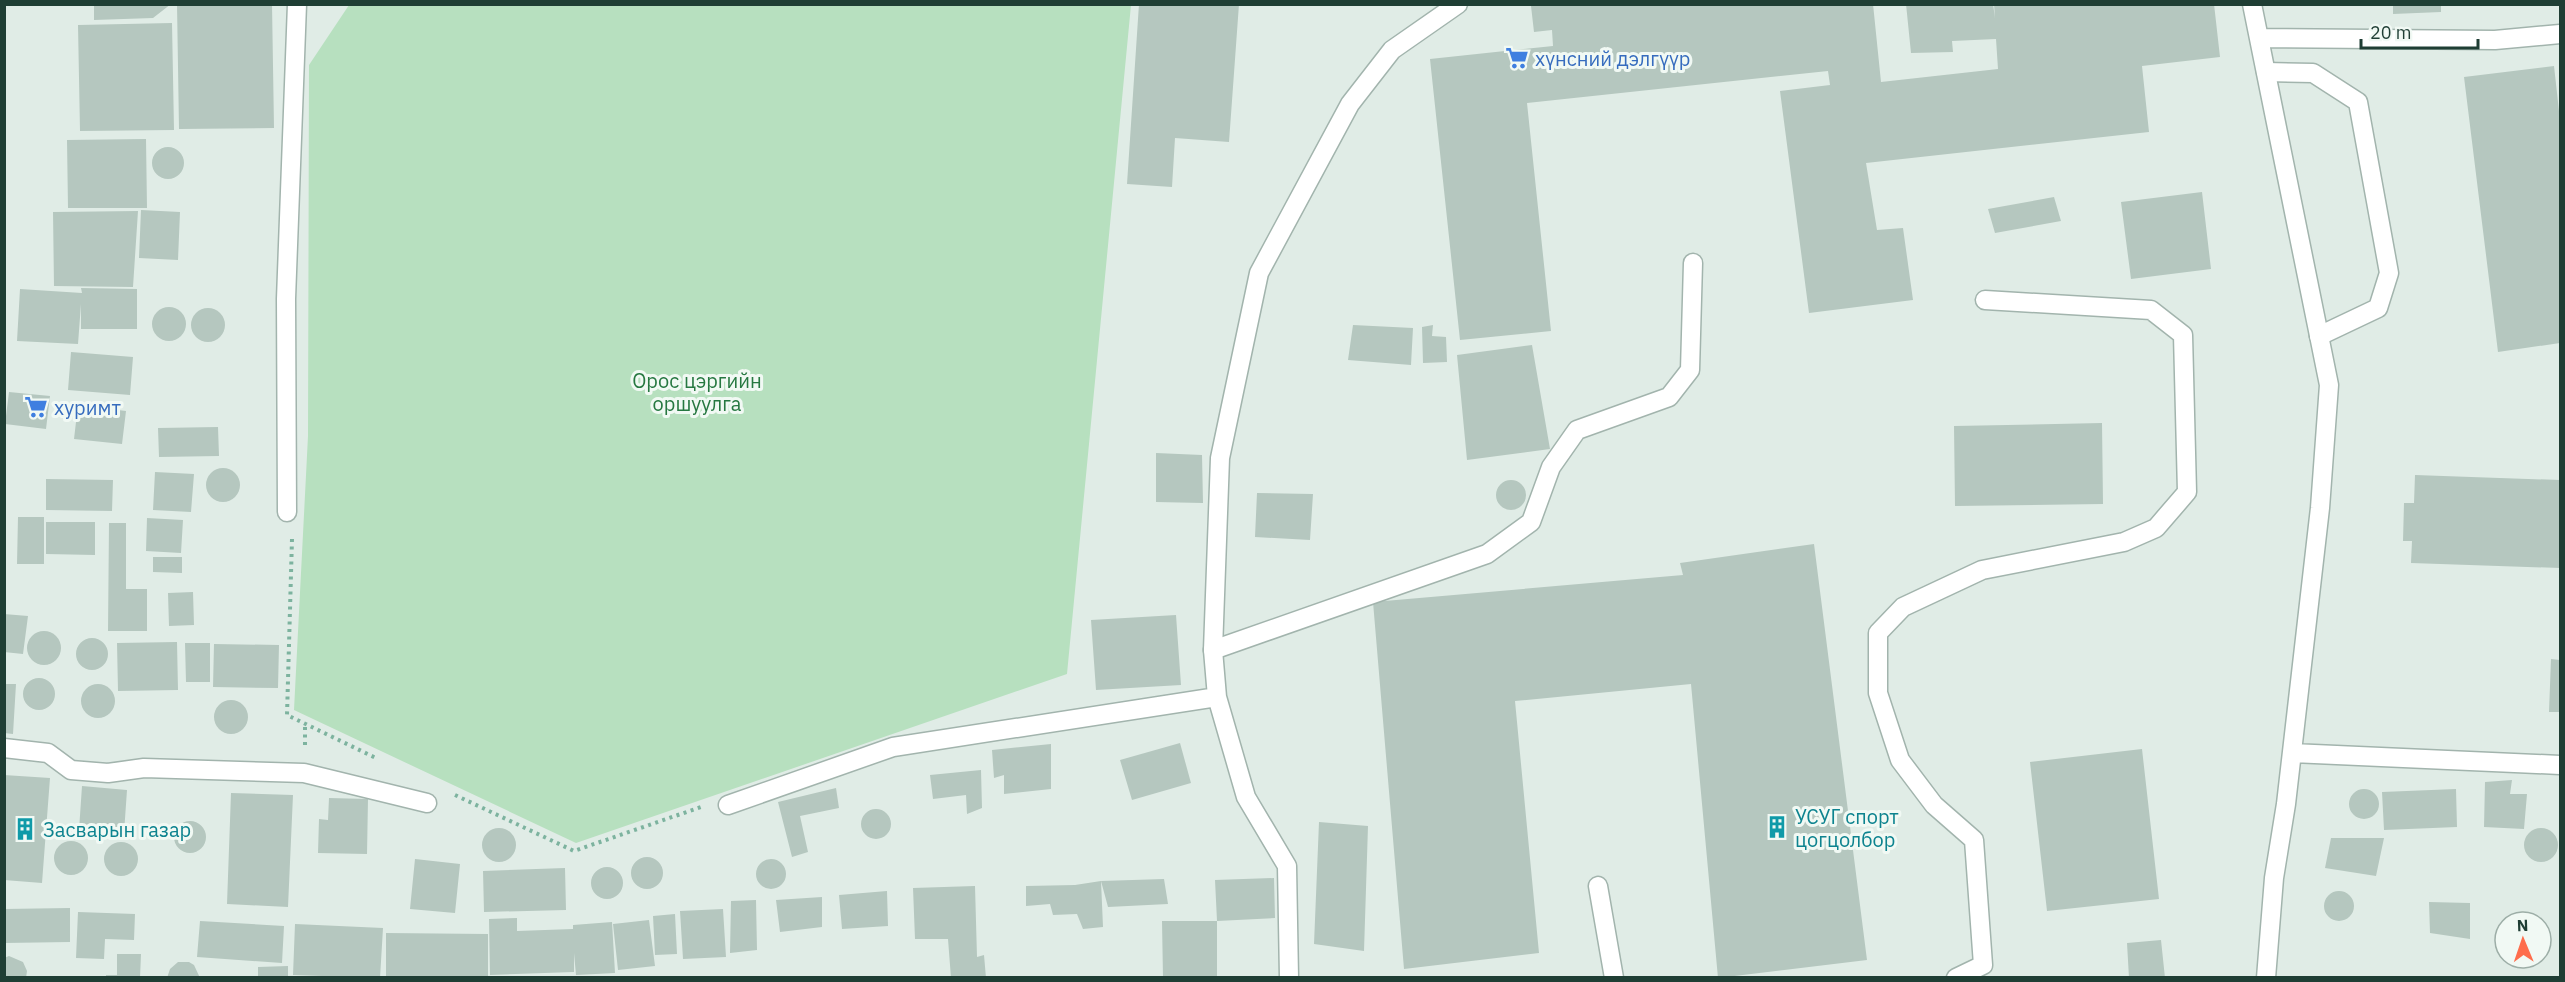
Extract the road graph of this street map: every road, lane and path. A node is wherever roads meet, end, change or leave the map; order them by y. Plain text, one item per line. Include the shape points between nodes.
1 (297, 4) edge
2 (1458, 4) edge
3 (2252, 4) edge
4 (2560, 34) edge
5 (2259, 38) junction
6 (2266, 72) junction
7 (1693, 263) dead end
8 (1985, 300) dead end
9 (2319, 336) junction
10 (287, 512) joint
11 (1213, 650) junction
12 (1217, 697) junction
13 (4, 748) edge
14 (2292, 753) junction
15 (380, 760) dead end
16 (2560, 765) edge
17 (453, 794) dead end
18 (427, 803) dead end
19 (728, 805) joint
20 (1598, 886) dead end
21 (1289, 978) edge
22 (1614, 978) edge
23 (1956, 978) edge
24 (2266, 978) edge

1 - 10 street via 286,299
2 - 11 street via 1392,50 1350,104 1259,273 1220,458
3 - 5 street
4 - 5 street via 2495,40
5 - 6 street
6 - 9 street
6 - 9 street via 2313,73 2358,102 2389,273 2378,308
7 - 11 street via 1690,370 1669,397 1577,430 1551,467 1531,522 1486,554
8 - 23 street via 2151,310 2183,335 2187,492 2156,528 2124,542 1982,570 1903,608 1878,633 1878,693 1900,760 1934,805 1974,840 1983,965
9 - 14 street via 2329,385 2320,508
10 - 15 path via 292,521 287,715
11 - 12 street
12 - 19 street via 893,747
12 - 21 street via 1246,797 1287,866
13 - 18 street via 48,753 71,770 108,774 144,768 304,773
14 - 16 street
14 - 24 street via 2274,878
17 - 19 path via 574,851 703,807
20 - 22 street

